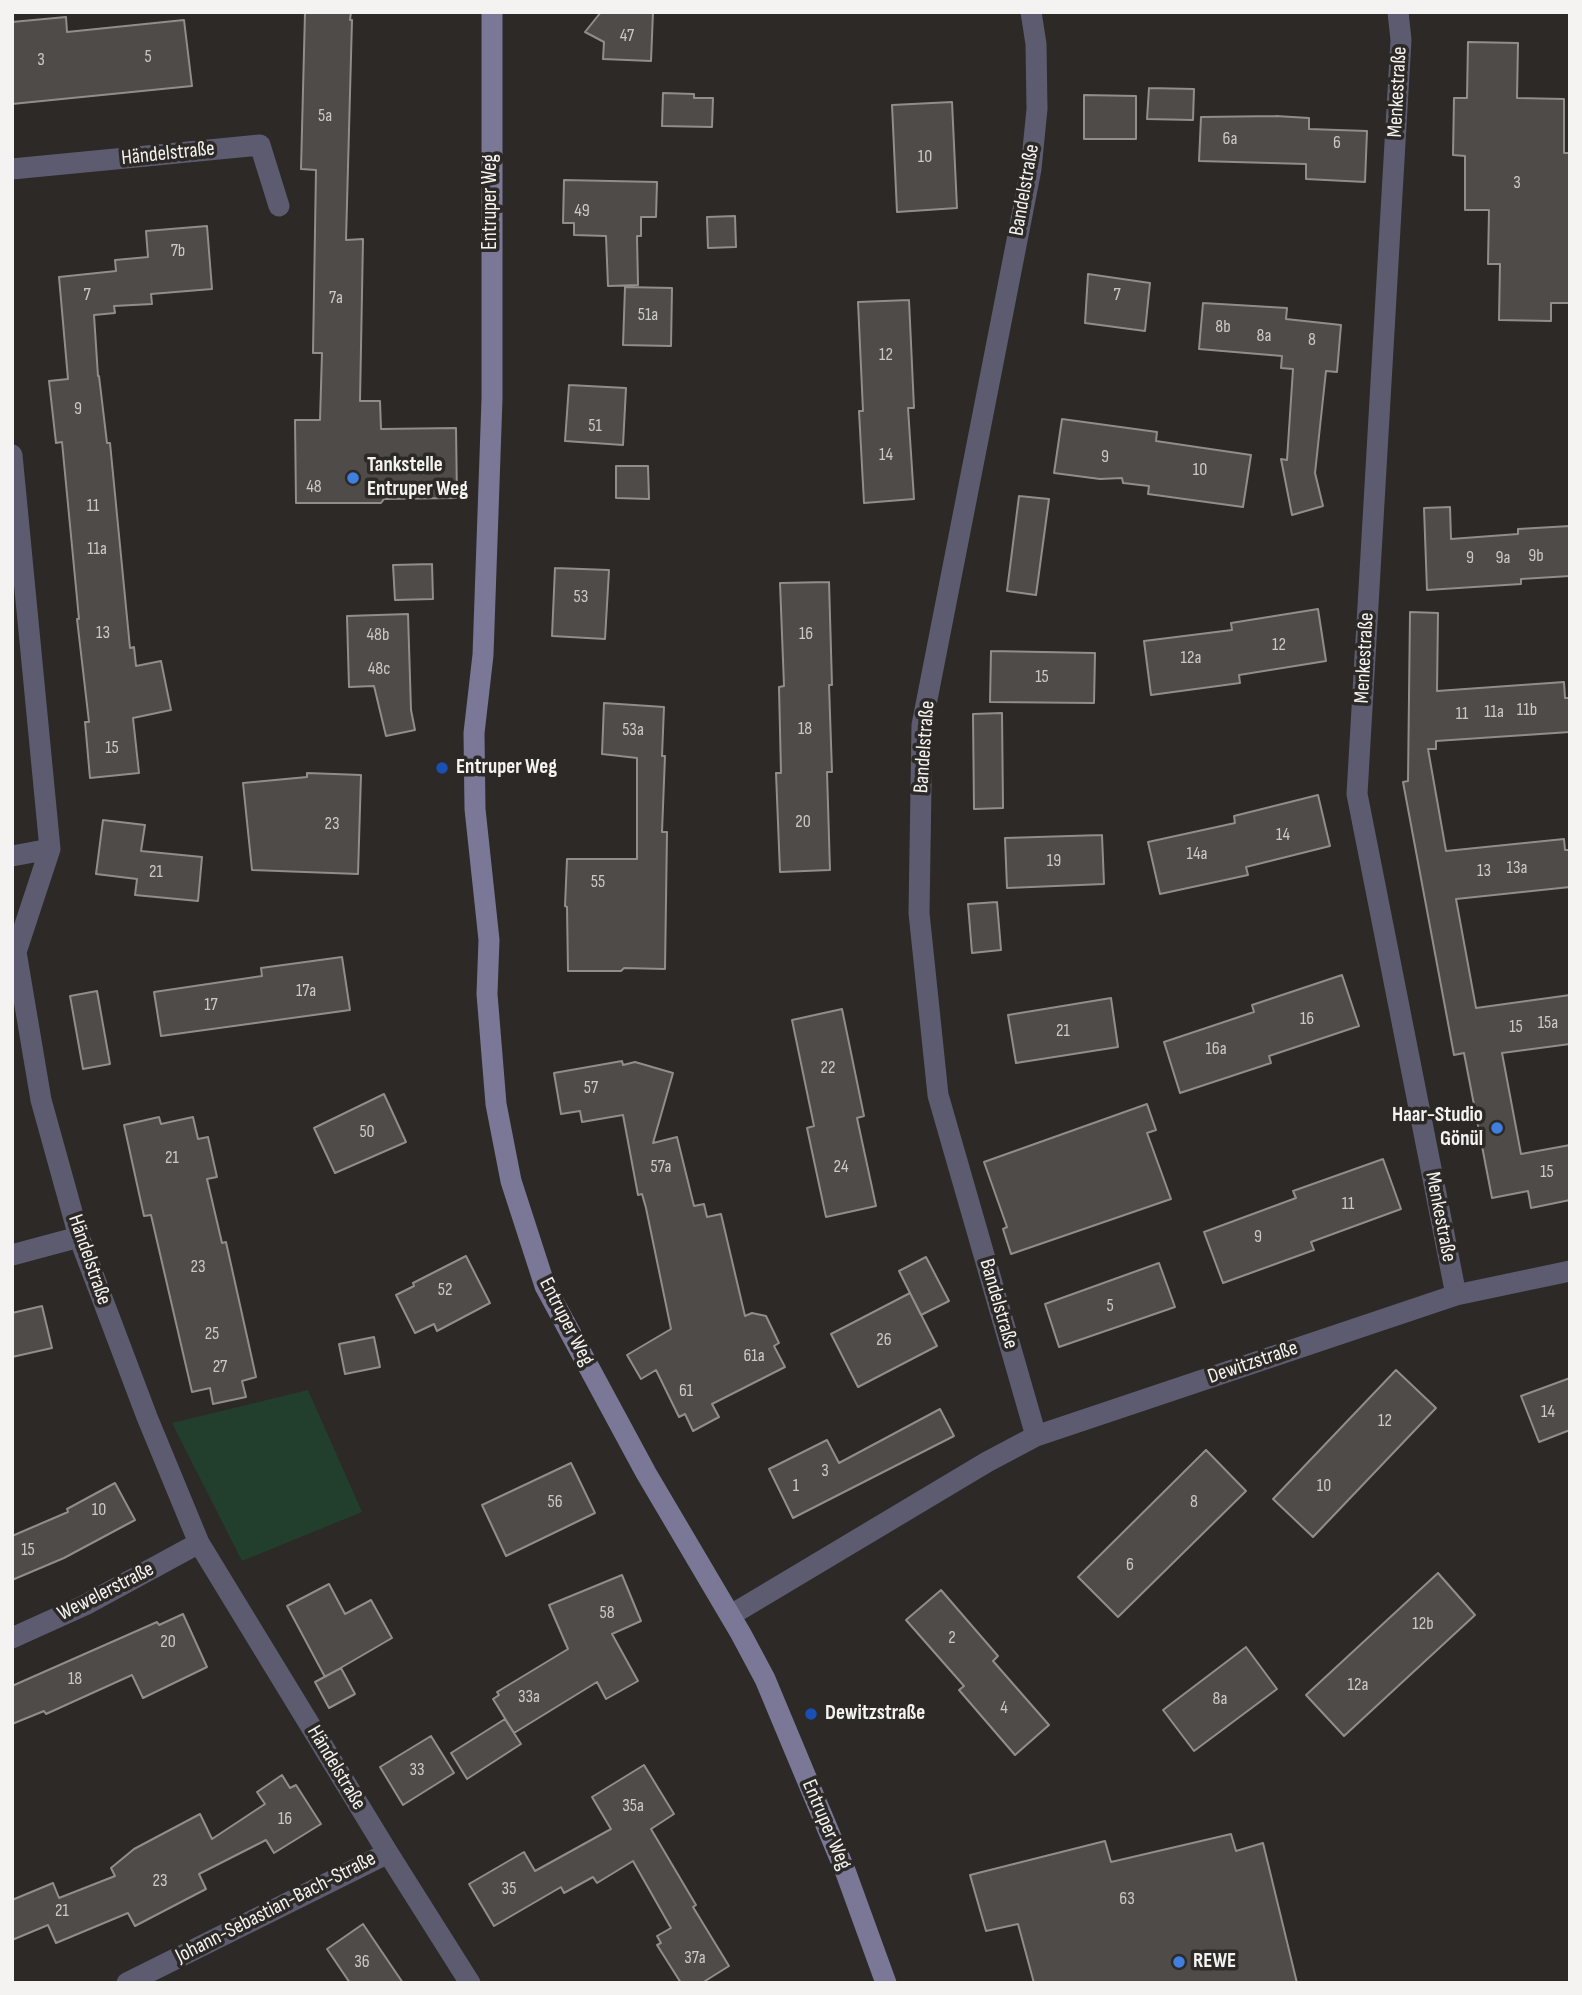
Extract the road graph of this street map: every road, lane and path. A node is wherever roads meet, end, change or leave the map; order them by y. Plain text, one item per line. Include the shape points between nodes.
1 (492, 12) edge
2 (1031, 12) edge
3 (1398, 12) edge
4 (12, 169) edge
5 (279, 206) dead end
6 (12, 456) edge
7 (50, 849) junction
8 (12, 856) edge
9 (79, 1237) junction
10 (12, 1255) edge
11 (1570, 1271) edge
12 (1456, 1295) junction
13 (1036, 1436) junction
14 (199, 1543) junction
15 (731, 1615) junction
16 (12, 1638) edge
17 (388, 1853) junction
18 (127, 1983) edge
19 (470, 1983) edge
20 (886, 1983) edge

1 - 15 main road, Entruper Weg via 492,398 483,655 474,733 475,809 489,940 487,994 496,1104 511,1181 545,1286 646,1473
2 - 13 street, Bandelstraße via 1038,109 1031,169 922,725 919,913 938,1096
3 - 12 street, Menkestraße via 1401,40 1357,794
4 - 5 street, Händelstraße via 260,145
6 - 7 street, Händelstraße
7 - 8 street
7 - 9 street, Händelstraße via 16,952 41,1100
9 - 10 street
9 - 14 street, Händelstraße
11 - 12 street, Dewitzstraße
12 - 13 street, Dewitzstraße
13 - 15 street, Dewitzstraße
14 - 16 street, Wewelerstraße via 85,1605
14 - 17 street, Händelstraße
15 - 20 main road, Entruper Weg via 765,1679
17 - 18 street, Johann-Sebastian-Bach-Straße
17 - 19 street, Händelstraße

